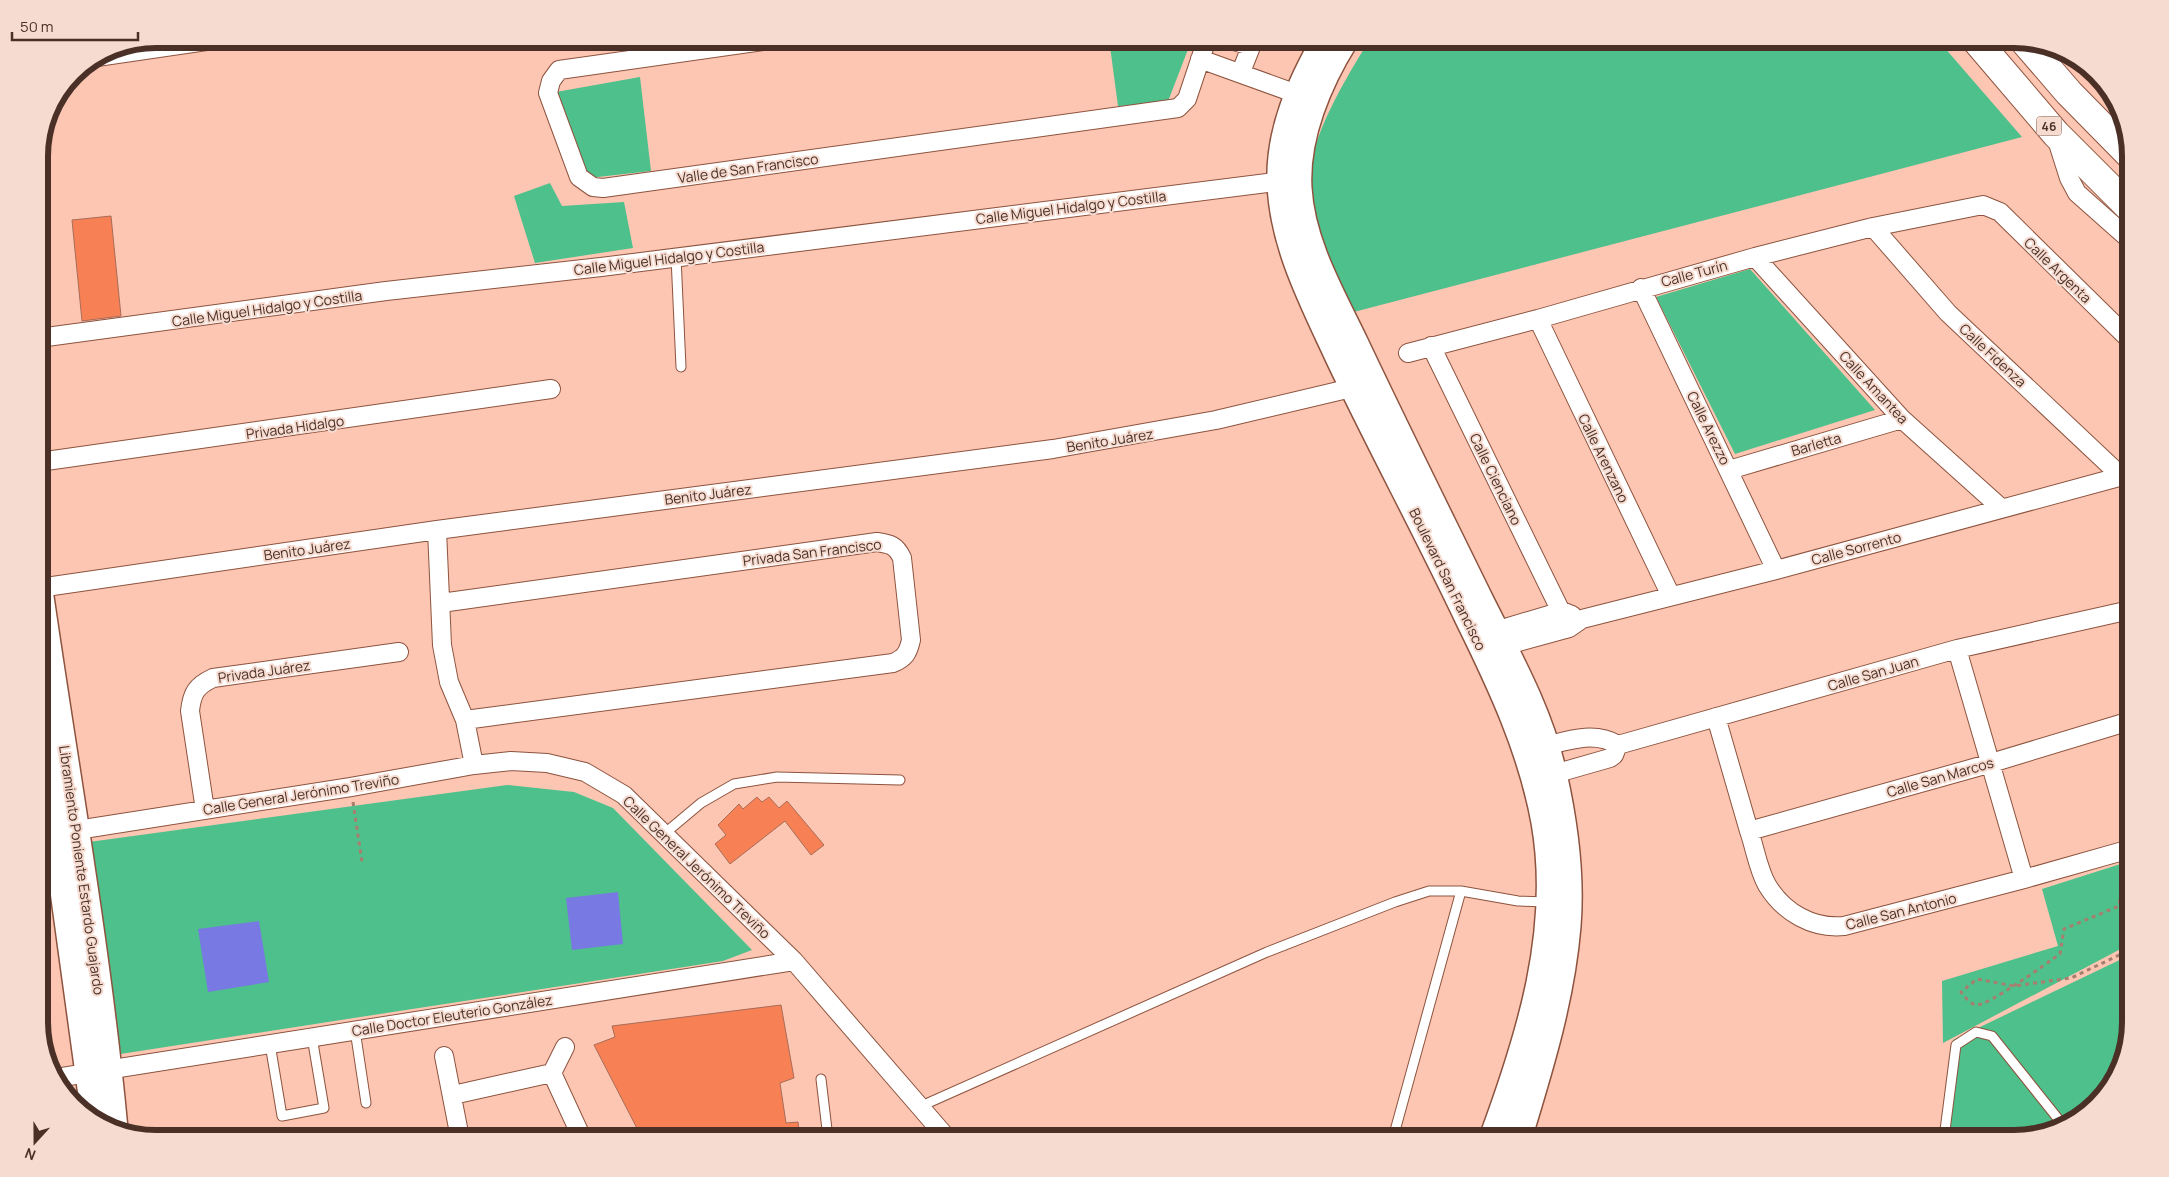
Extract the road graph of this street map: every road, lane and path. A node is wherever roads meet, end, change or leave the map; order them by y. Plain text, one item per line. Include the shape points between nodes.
1 (714, 48) edge
2 (1204, 48) edge
3 (1250, 48) edge
4 (1322, 48) edge
5 (1340, 48) edge
6 (1983, 48) edge
7 (2032, 49) edge
8 (1200, 58) junction
9 (1241, 72) junction
10 (1306, 97) junction
11 (2056, 134) junction
12 (2120, 146) edge
13 (1289, 180) junction
14 (2121, 199) edge
15 (1983, 205) joint
16 (1873, 227) junction
17 (2121, 232) edge
18 (676, 257) junction
19 (1755, 257) junction
20 (1641, 288) junction
21 (1538, 319) junction
22 (2121, 331) edge
23 (48, 337) edge
24 (1431, 346) junction
25 (1408, 353) dead end
26 (681, 367) dead end
27 (1364, 385) junction
28 (551, 389) dead end
29 (1902, 419) junction
30 (48, 461) edge
31 (1729, 470) junction
32 (2121, 471) edge
33 (2121, 476) edge
34 (2001, 508) junction
35 (437, 530) junction
36 (1776, 570) junction
37 (48, 585) edge
38 (1671, 596) junction
39 (441, 603) junction
40 (1562, 612) junction
41 (2122, 612) edge
42 (1576, 624) junction
43 (1490, 641) junction
44 (1956, 650) junction
45 (399, 652) dead end
46 (48, 703) edge
47 (1716, 717) junction
48 (465, 720) junction
49 (2122, 724) edge
50 (1618, 745) junction
51 (1546, 746) junction
52 (1988, 764) junction
53 (474, 765) junction
54 (48, 771) edge
55 (1554, 774) junction
56 (900, 780) dead end
57 (205, 810) junction
58 (354, 821) dead end
59 (1749, 831) junction
60 (58, 833) edge
61 (664, 834) junction
62 (2122, 851) edge
63 (362, 862) dead end
64 (2024, 880) junction
65 (2122, 884) edge
66 (1461, 891) junction
67 (1558, 901) junction
68 (2122, 954) edge
69 (794, 961) junction
70 (2014, 986) junction
71 (355, 1030) junction
72 (312, 1037) junction
73 (270, 1044) junction
74 (565, 1048) dead end
75 (444, 1056) dead end
76 (99, 1070) junction
77 (552, 1073) junction
78 (63, 1077) edge
79 (821, 1079) dead end
80 (453, 1095) junction
81 (366, 1103) dead end
82 (919, 1107) junction
83 (95, 1110) edge
84 (2058, 1119) edge
85 (113, 1120) edge
86 (459, 1130) edge
87 (578, 1130) edge
88 (827, 1130) edge
89 (940, 1130) edge
90 (1394, 1130) edge
91 (1495, 1130) edge
92 (1522, 1130) edge
93 (1945, 1130) edge

1 - 8 street, Valle de San Francisco via 559,70 550,81 548,93 579,177 593,187 603,188 1178,108 1186,102
2 - 8 street, Valle de San Francisco
3 - 9 street
4 - 10 street, Boulevard San Francisco
5 - 10 street, Boulevard San Francisco
6 - 11 main road, 46
7 - 12 main road via 2075,100
8 - 9 street
9 - 10 street
10 - 13 street, Boulevard San Francisco via 1287,126
11 - 14 main road, 46
11 - 17 street via 2069,178 2077,193
13 - 18 street, Calle Miguel Hidalgo y Costilla
13 - 27 street, Boulevard San Francisco via 1283,214 1293,252 1308,291
15 - 16 street, Calle Turín
15 - 22 street, Calle Argenta via 2000,212
16 - 19 street, Calle Turín
16 - 32 street, Calle Fidenza via 1948,313
18 - 23 street, Calle Miguel Hidalgo y Costilla via 386,291
18 - 26 lane
19 - 20 street, Calle Turín
19 - 29 street, Calle Amantea
20 - 21 street, Calle Turín
20 - 31 street, Calle Arezzo
21 - 24 street, Calle Turín
21 - 38 street, Calle Arenzano
24 - 25 street, Calle Turín
24 - 40 street, Calle Cienciano
27 - 35 street, Benito Juárez via 1216,420 1073,446
27 - 43 street, Boulevard San Francisco
28 - 30 street, Privada Hidalgo
29 - 31 street, Barletta
29 - 34 street, Calle Amantea
31 - 36 street, Calle Arezzo
33 - 34 street, Calle Sorrento
34 - 36 street, Calle Sorrento
35 - 37 street, Benito Juárez
35 - 39 street
36 - 38 street, Calle Sorrento
38 - 42 street, Calle Sorrento
39 - 48 street via 442,645 449,682
39 - 48 street, Privada San Francisco via 877,542 898,548 902,558 911,640 903,659 893,663
40 - 42 street
40 - 43 street
41 - 44 street, Calle San Juan
42 - 43 street, Calle Sorrento
43 - 51 street, Boulevard San Francisco via 1534,710
43 - 67 street, Boulevard San Francisco via 1536,784
44 - 47 street, Calle San Juan
44 - 52 street
45 - 57 street, Privada Juárez via 213,678 199,684 191,695 190,711
46 - 60 street, Libramiento Poniente Estardo Guajardo
47 - 50 street, Calle San Juan
47 - 59 street, Calle San Antonio
48 - 53 street
49 - 52 street, Calle San Marcos
50 - 51 street via 1611,740 1594,738
50 - 55 street, Calle San Juan via 1610,758
51 - 55 street, Boulevard San Francisco
52 - 59 street, Calle San Marcos
52 - 64 street
53 - 57 street, Calle General Jerónimo Treviño
53 - 61 street, Calle General Jerónimo Treviño via 511,761 585,772 624,795
54 - 60 street, Libramiento Poniente Estardo Guajardo
55 - 67 street, Boulevard San Francisco via 1565,838
56 - 61 lane via 777,777 734,784 701,803
57 - 60 street, Calle General Jerónimo Treviño
58 - 63 path
59 - 64 street, Calle San Antonio via 1764,877 1774,894 1803,920 1827,928
60 - 76 street, Libramiento Poniente Estardo Guajardo
61 - 69 street, Calle General Jerónimo Treviño
62 - 64 street, Calle San Antonio
65 - 70 path via 2119,906 2064,929 2060,954
66 - 67 lane via 1518,901
66 - 82 lane via 1429,891 1267,952
66 - 90 lane
67 - 91 street, Boulevard San Francisco via 1515,1074
67 - 92 street, Boulevard San Francisco via 1568,925 1556,1004
68 - 70 path via 2071,978
69 - 71 street, Calle Doctor Eleuterio González
69 - 82 street, Calle General Jerónimo Treviño
70 - 70 path via 1976,1005 1961,992 1977,979
71 - 72 street, Calle Doctor Eleuterio González
71 - 81 lane
72 - 73 street, Calle Doctor Eleuterio González
72 - 73 lane via 324,1108 282,1116
73 - 76 street, Calle Doctor Eleuterio González
74 - 77 street
75 - 80 street
76 - 78 street, Calle Doctor Eleuterio González
76 - 83 street, Libramiento Poniente Estardo Guajardo
76 - 85 street, Libramiento Poniente Estardo Guajardo
77 - 80 street
77 - 87 street
79 - 88 lane
80 - 86 street
82 - 89 street, Calle General Jerónimo Treviño
84 - 93 lane via 1992,1036 1976,1032 1956,1045

